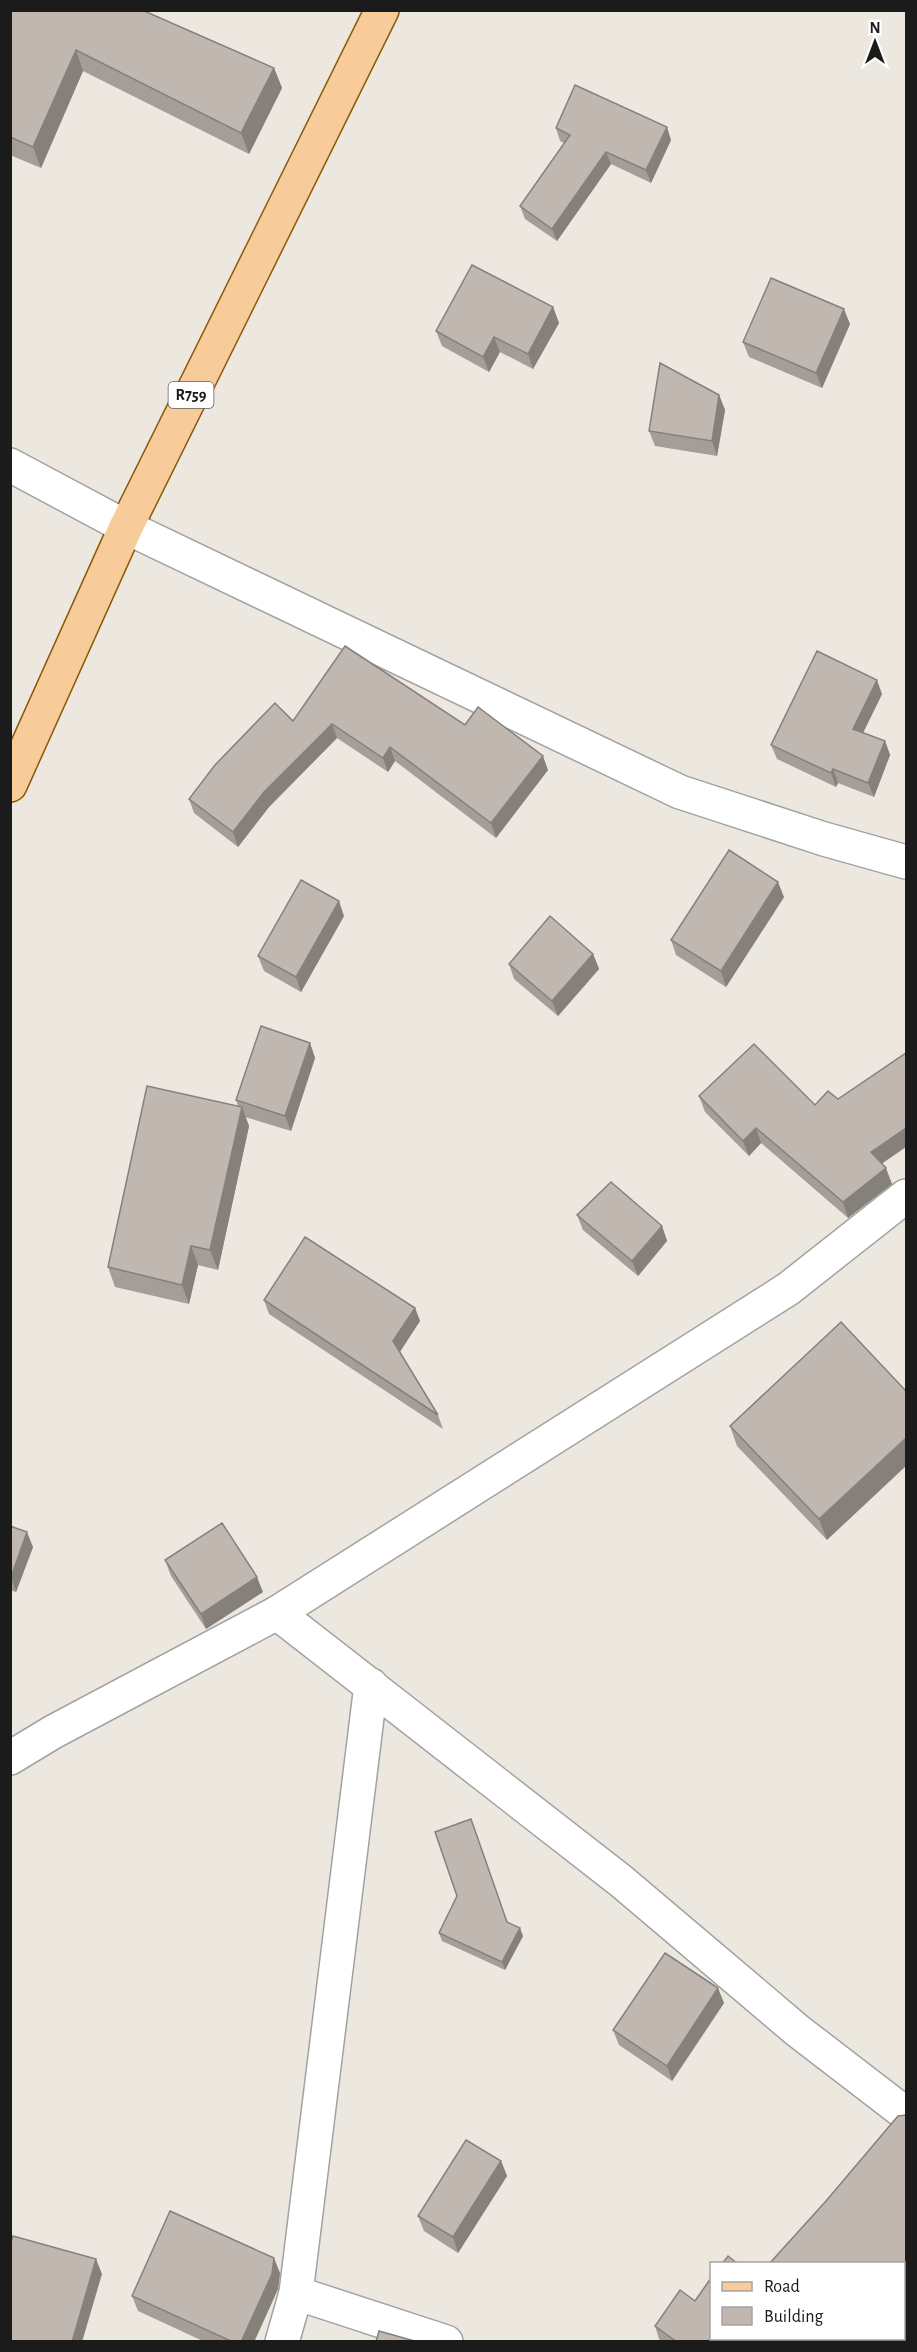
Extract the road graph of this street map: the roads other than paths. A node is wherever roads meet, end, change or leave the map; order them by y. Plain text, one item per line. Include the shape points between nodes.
1 (382, 10) edge
2 (10, 465) edge
3 (126, 527) junction
4 (10, 785) edge
5 (906, 862) edge
6 (906, 1196) edge
7 (277, 1613) junction
8 (371, 1685) junction
9 (10, 1758) edge
10 (906, 2114) edge
11 (296, 2293) junction
12 (282, 2342) edge
13 (446, 2342) edge

1 - 3 main road, R759
2 - 3 street
3 - 4 main road, R759
3 - 5 street via 680,792
6 - 7 street via 788,1289
7 - 8 street
7 - 9 street
8 - 10 street via 621,1881 798,2031
8 - 11 street
11 - 12 street
11 - 13 street

